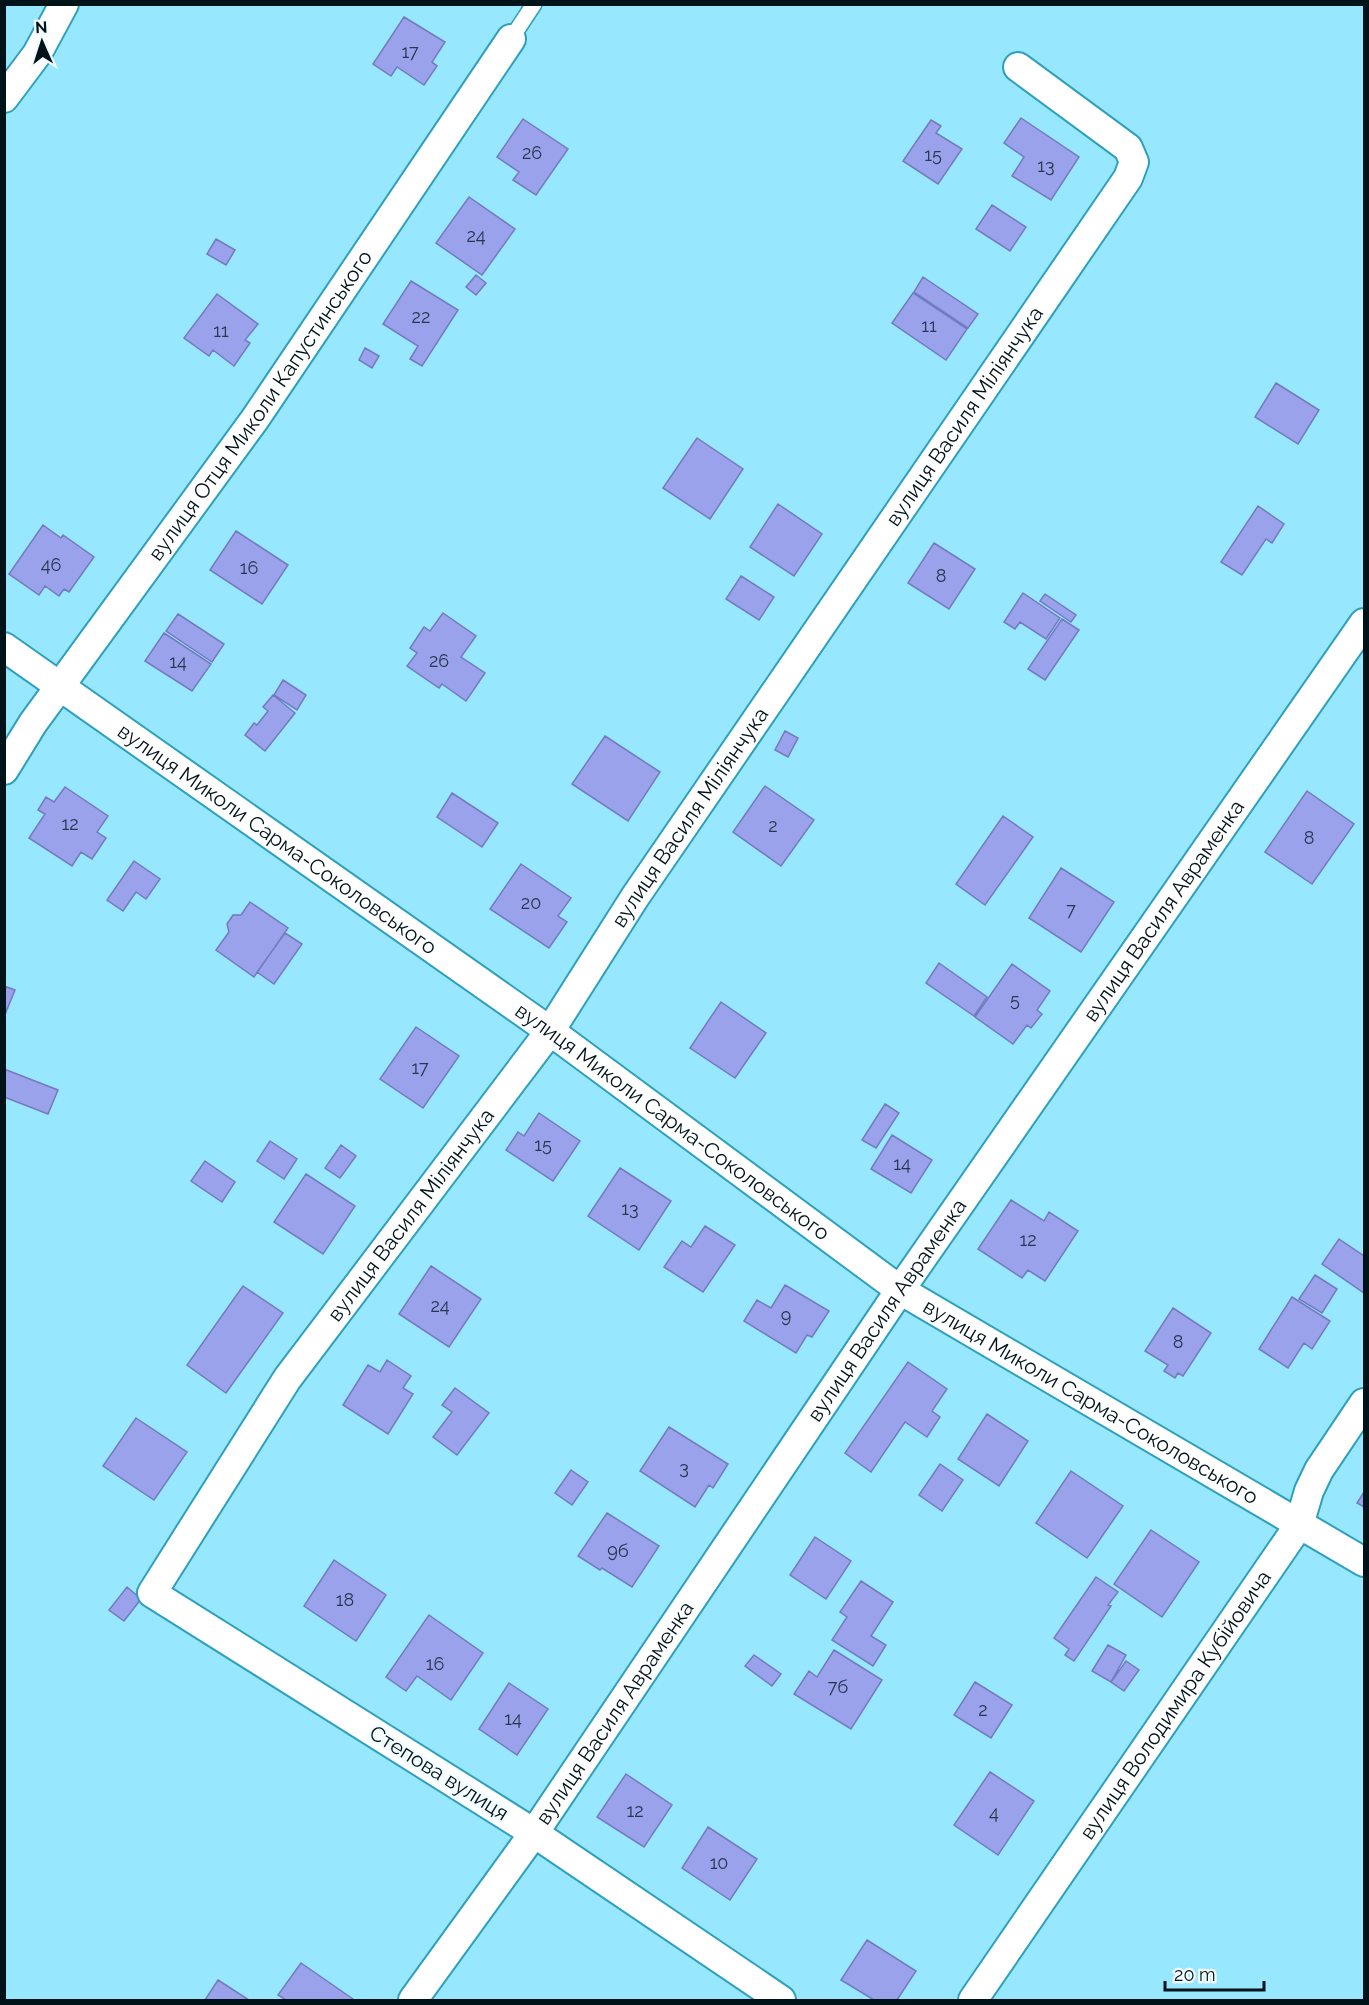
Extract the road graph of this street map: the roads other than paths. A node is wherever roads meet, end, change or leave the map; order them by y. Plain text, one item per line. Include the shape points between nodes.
1 (64, 4) edge
2 (534, 4) edge
3 (511, 39) joint
4 (1018, 67) dead end
5 (4, 98) edge
6 (1365, 623) edge
7 (4, 647) edge
8 (61, 686) junction
9 (4, 770) edge
10 (550, 1031) junction
11 (900, 1290) junction
12 (1365, 1403) edge
13 (1299, 1526) junction
14 (1365, 1562) edge
15 (152, 1593) joint
16 (534, 1833) junction
17 (413, 2001) edge
18 (781, 2001) edge
19 (973, 2001) edge

1 - 5 street via 37,54
2 - 3 lane
3 - 8 street, вулиця Отця Миколи Капустинського via 255,419
4 - 10 street, вулиця Василя Міліянчука via 1128,148 1134,162 1132,170 635,897
6 - 11 street, вулиця Василя Авраменка
7 - 8 street, вулиця Миколи Сарма-Соколовського
8 - 9 street, вулиця Отця Миколи Капустинського
8 - 10 street, вулиця Миколи Сарма-Соколовського
10 - 11 street, вулиця Миколи Сарма-Соколовського
10 - 15 street, вулиця Василя Міліянчука via 287,1379
11 - 13 street, вулиця Миколи Сарма-Соколовського
11 - 16 street, вулиця Василя Авраменка
12 - 13 street, вулиця Володимира Кубійовича via 1319,1470
13 - 14 street, вулиця Миколи Сарма-Соколовського
13 - 19 street, вулиця Володимира Кубійовича
15 - 16 street, Степова вулиця
16 - 17 street, вулиця Василя Авраменка
16 - 18 street, Степова вулиця

